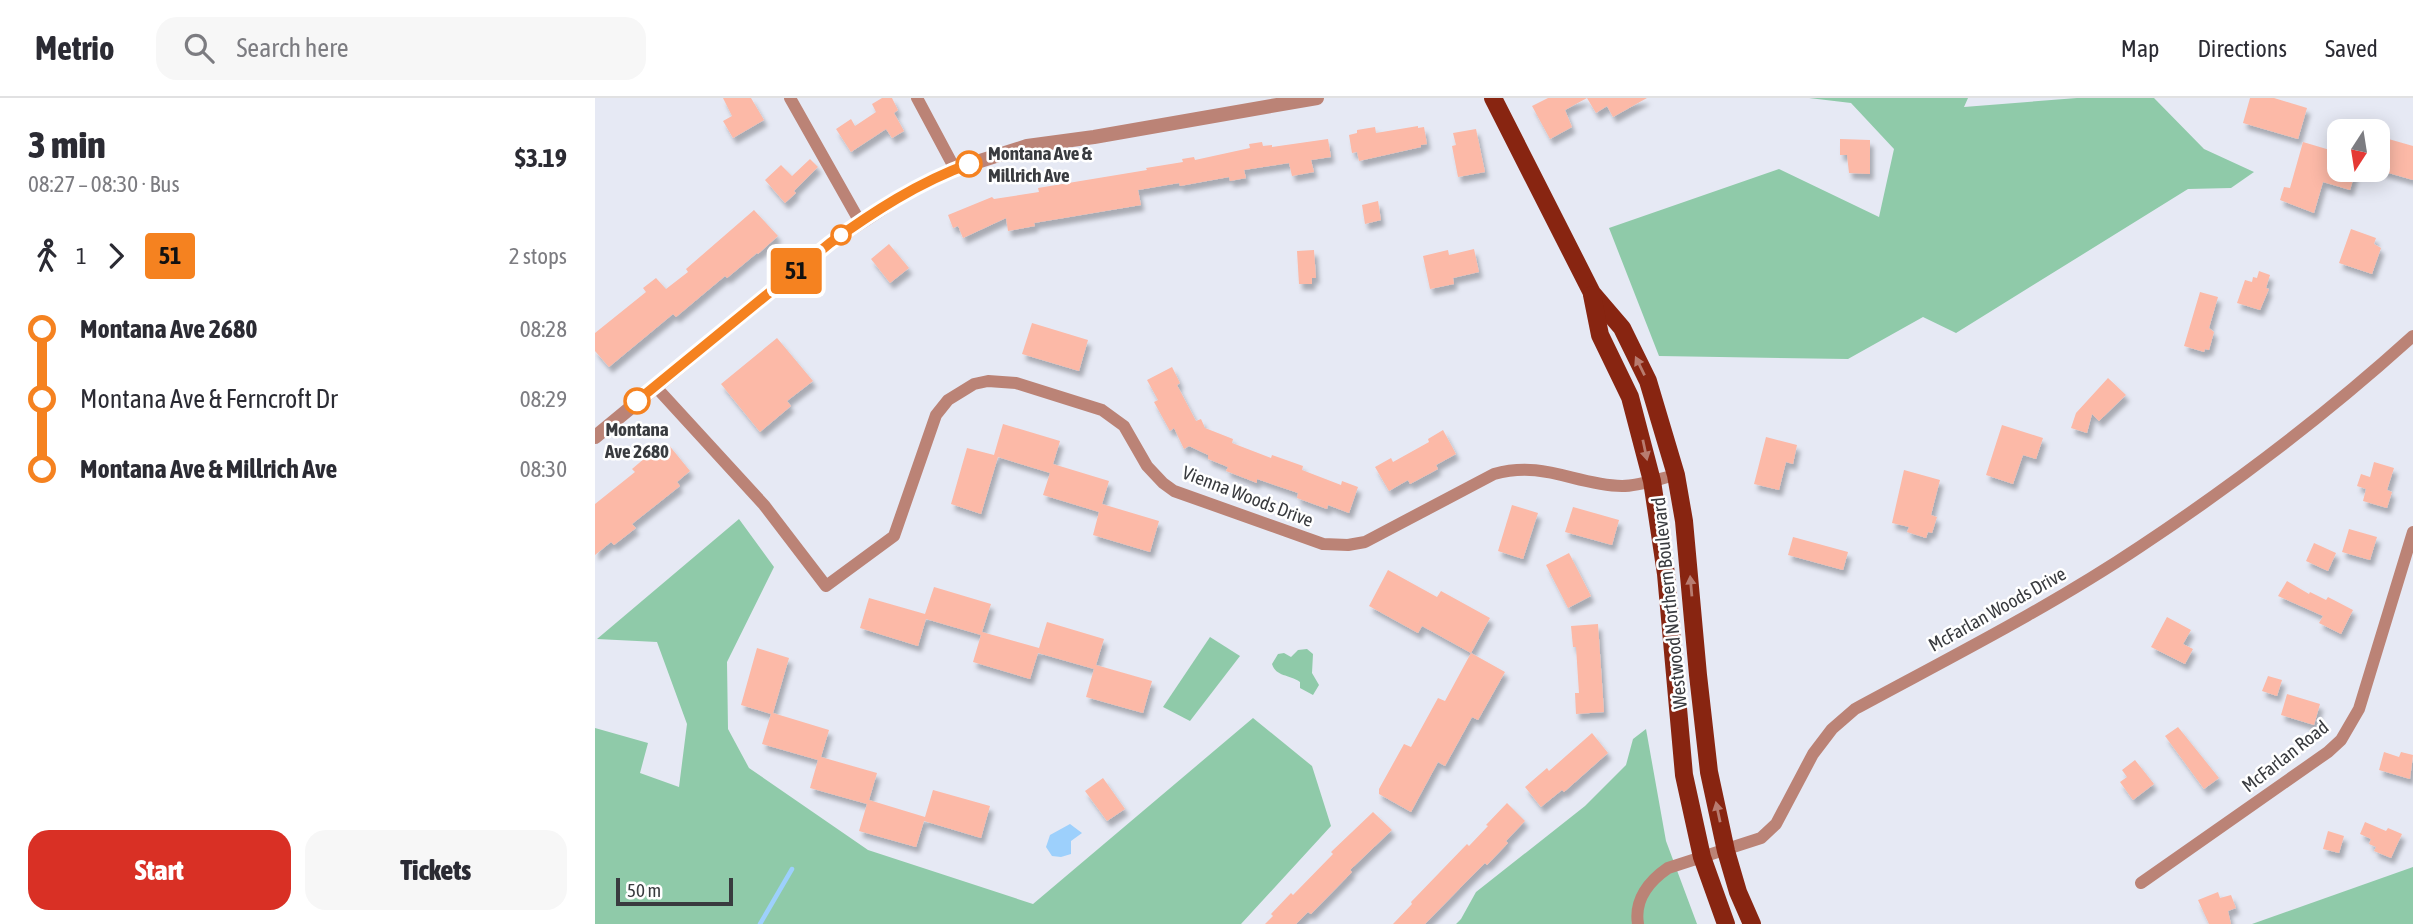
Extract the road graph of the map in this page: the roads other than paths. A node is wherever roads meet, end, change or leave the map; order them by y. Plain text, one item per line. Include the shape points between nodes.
1 (790, 98) edge
2 (917, 98) edge
3 (1317, 98) edge
4 (1493, 98) edge
5 (955, 169) junction
6 (860, 222) junction
7 (1592, 293) junction
8 (2413, 336) edge
9 (655, 386) junction
10 (595, 437) edge
11 (1676, 475) junction
12 (1652, 481) junction
13 (2413, 532) edge
14 (1726, 851) junction
15 (1702, 857) junction
16 (2141, 883) dead end
17 (1638, 924) edge
18 (1726, 924) edge
19 (1752, 924) edge

1 - 6 street
2 - 5 street
3 - 5 street via 1027,146
4 - 7 main road, Westwood Northern Boulevard
5 - 6 street
6 - 9 street
11 -> 7 main road, Westwood Northern Boulevard via 1648,381 1622,328
7 -> 12 main road, Westwood Northern Boulevard via 1601,335 1630,397
8 - 14 street, McFarlan Woods Drive via 2309,424 2140,547 1855,709 1813,754 1776,824 1762,838
9 - 10 street
9 - 12 street, Vienna Woods Drive via 764,505 826,586 894,536 936,415 956,393 988,381 1016,383 1102,410 1124,426 1147,466 1174,491 1323,544 1365,542 1493,474 1514,468 1620,486
11 - 12 street, Vienna Woods Drive
14 -> 11 main road, Westwood Northern Boulevard via 1709,772
12 - 15 main road, Westwood Northern Boulevard via 1666,574 1684,775
13 - 16 street, McFarlan Road via 2360,709 2341,740
14 - 15 street, McFarlan Woods Drive
14 - 19 main road, Westwood Northern Boulevard
15 - 17 street, McFarlan Woods Drive via 1655,877 1642,894
15 - 18 main road, Westwood Northern Boulevard

